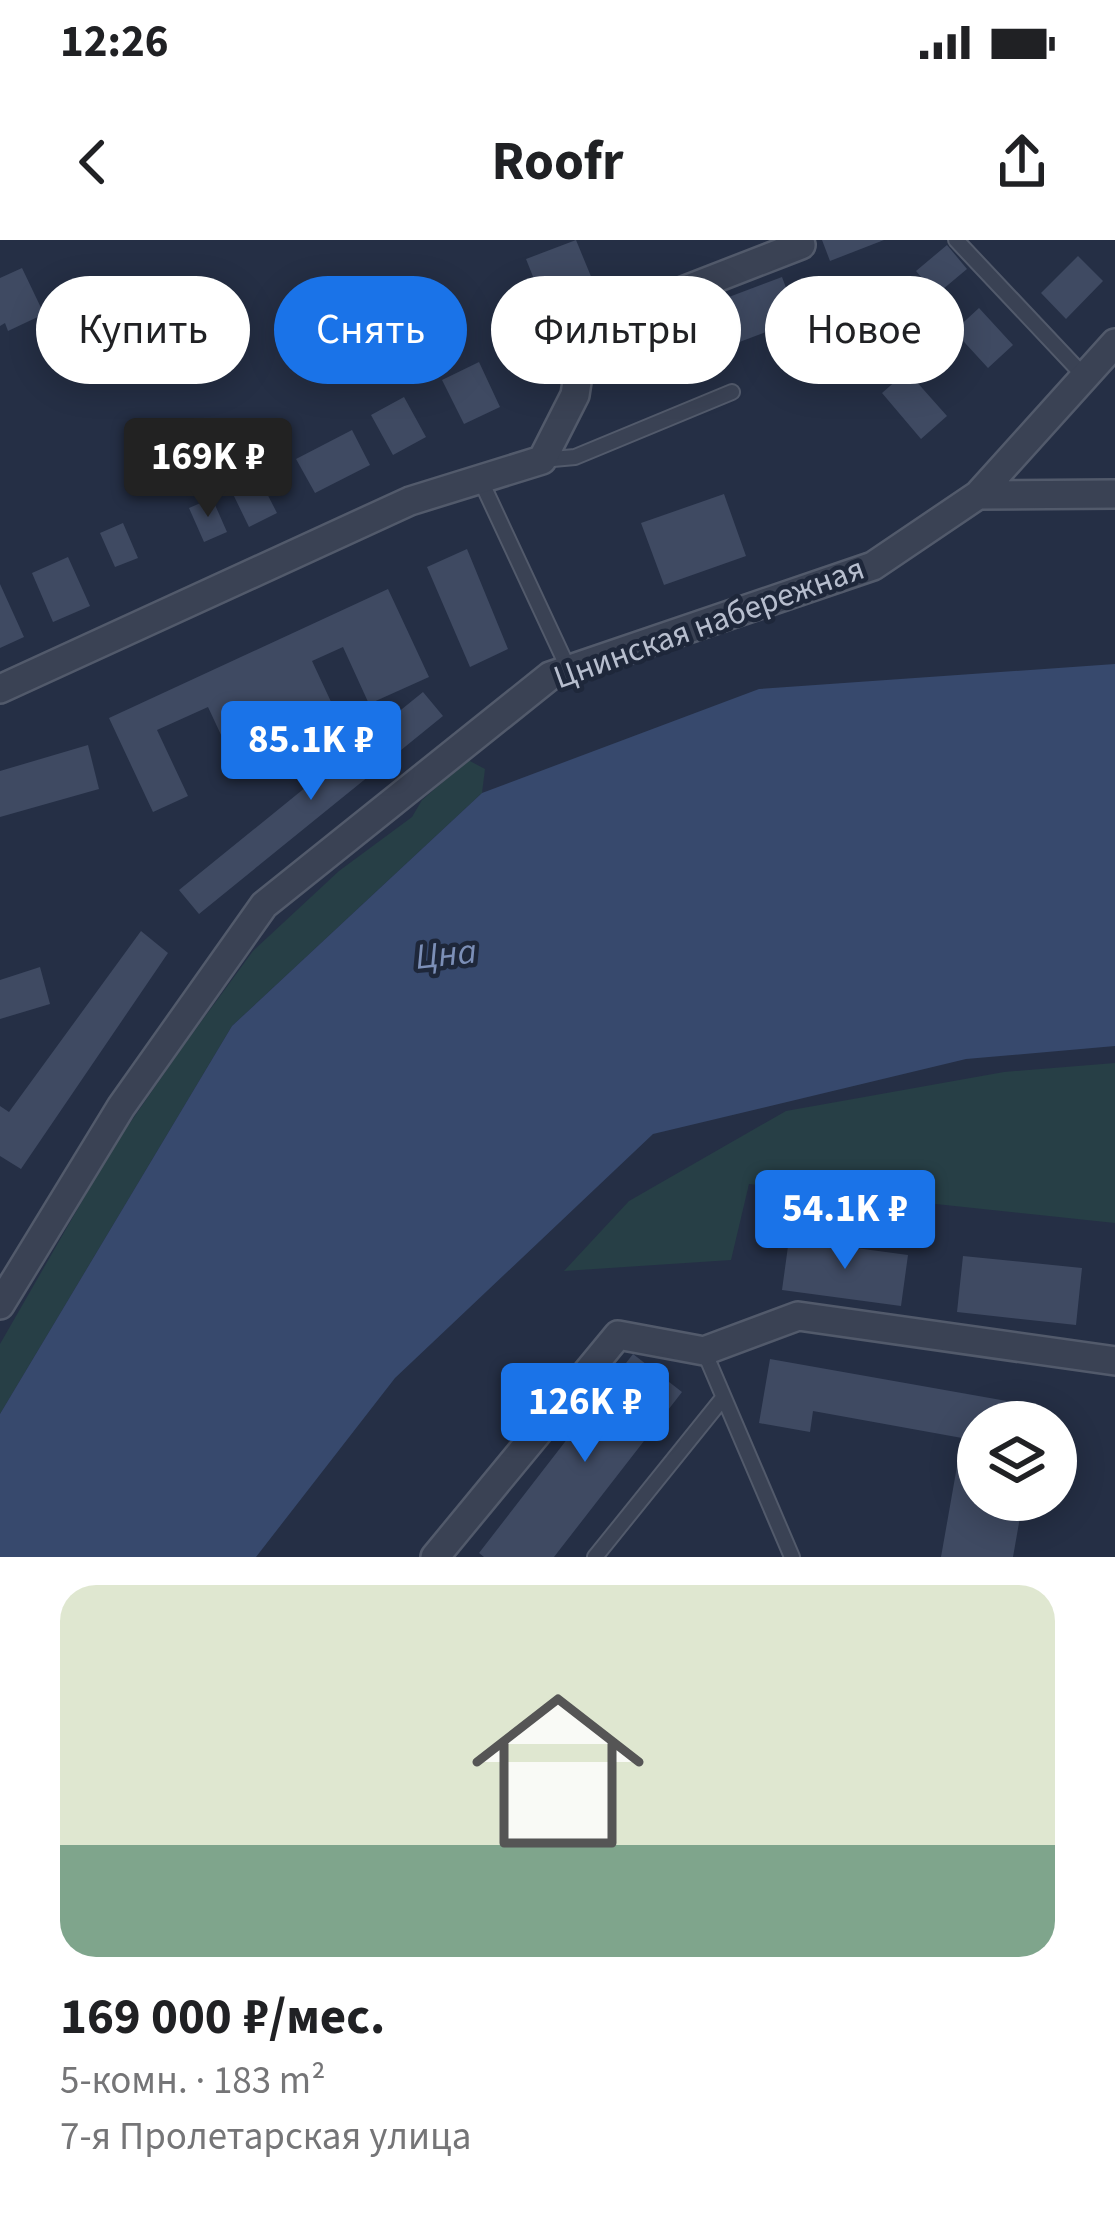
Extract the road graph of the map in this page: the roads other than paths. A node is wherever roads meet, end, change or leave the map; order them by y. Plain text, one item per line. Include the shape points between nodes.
1 (956, 240) edge
2 (801, 245) dead end
3 (1115, 343) edge
4 (1085, 377) junction
5 (732, 392) dead end
6 (542, 460) junction
7 (481, 482) junction
8 (1115, 494) edge
9 (977, 495) junction
10 (569, 670) junction
11 (0, 689) edge
12 (0, 1306) edge
13 (704, 1351) junction
14 (1115, 1361) edge
15 (723, 1398) junction
16 (440, 1556) edge
17 (595, 1557) edge
18 (792, 1557) edge

1 - 4 lane
2 - 6 street via 585,329 575,395
3 - 4 street, Цнинская набережная
4 - 9 street, Цнинская набережная
5 - 6 lane via 574,457
6 - 7 street
7 - 10 lane
7 - 11 street via 410,500
8 - 9 street
9 - 10 street, Цнинская набережная via 873,566
10 - 12 street, Цнинская набережная via 550,676 264,905 121,1107
13 - 14 street via 798,1316
13 - 15 lane
13 - 16 street via 618,1335
15 - 17 lane
15 - 18 lane

